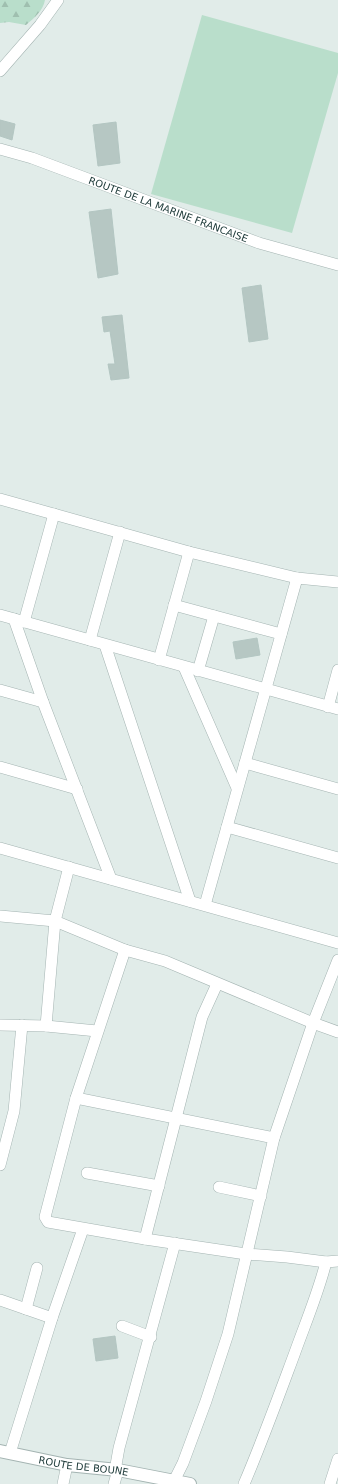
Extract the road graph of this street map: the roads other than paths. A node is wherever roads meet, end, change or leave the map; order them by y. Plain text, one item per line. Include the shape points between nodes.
1 (58, 0) edge
2 (0, 71) edge
3 (0, 149) edge
4 (338, 265) edge
5 (0, 499) edge
6 (54, 514) junction
7 (120, 532) junction
8 (189, 552) junction
9 (298, 578) junction
10 (338, 582) edge
11 (174, 605) junction
12 (0, 615) edge
13 (214, 616) junction
14 (19, 621) junction
15 (282, 634) junction
16 (90, 640) junction
17 (105, 645) junction
18 (159, 660) junction
19 (184, 666) junction
20 (198, 670) junction
21 (338, 670) edge
22 (266, 689) junction
23 (0, 690) edge
24 (44, 702) junction
25 (333, 708) edge
26 (245, 763) junction
27 (0, 767) edge
28 (237, 788) junction
29 (77, 789) junction
30 (338, 789) edge
31 (227, 827) junction
32 (0, 848) edge
33 (338, 858) edge
34 (69, 867) junction
35 (111, 879) junction
36 (190, 901) junction
37 (205, 905) junction
38 (0, 916) edge
39 (55, 921) junction
40 (338, 943) edge
41 (125, 950) junction
42 (338, 960) edge
43 (217, 984) junction
44 (313, 1023) junction
45 (0, 1024) edge
46 (22, 1025) junction
47 (46, 1026) junction
48 (97, 1031) junction
49 (338, 1032) edge
50 (76, 1098) junction
51 (176, 1119) junction
52 (274, 1138) junction
53 (0, 1165) edge
54 (87, 1173) dead end
55 (159, 1186) junction
56 (219, 1187) dead end
57 (261, 1196) junction
58 (83, 1229) junction
59 (145, 1239) junction
60 (175, 1243) junction
61 (246, 1254) junction
62 (338, 1261) edge
63 (326, 1262) junction
64 (37, 1268) dead end
65 (0, 1300) edge
66 (26, 1309) junction
67 (52, 1318) junction
68 (122, 1326) dead end
69 (151, 1337) junction
70 (5, 1452) edge
71 (338, 1459) edge
72 (67, 1465) junction
73 (118, 1470) junction
74 (174, 1480) junction
75 (63, 1484) edge
76 (114, 1484) edge
77 (190, 1484) edge
78 (244, 1484) edge
79 (330, 1484) edge

1 - 2 street
3 - 4 street, ROUTE DE LA MARINE FRANCAISE via 32,158 259,243
5 - 6 street
6 - 7 street
6 - 14 street
7 - 8 street
7 - 16 street
8 - 9 street
8 - 11 street
9 - 10 street
9 - 15 street
11 - 13 street
11 - 18 street
12 - 14 street
13 - 15 street
13 - 20 street
14 - 16 street
14 - 24 street
15 - 22 street
16 - 17 street
17 - 18 street
17 - 36 street
18 - 19 street
19 - 20 street
19 - 28 street
20 - 22 street
21 - 25 street
22 - 25 street
22 - 26 street
23 - 24 street
24 - 29 street
26 - 28 street
26 - 30 street
27 - 29 street
28 - 31 street
29 - 35 street
31 - 33 street
31 - 37 street
32 - 34 street
34 - 35 street
34 - 39 street
35 - 36 street
36 - 37 street
37 - 40 street
38 - 39 street
39 - 41 street
39 - 47 street
41 - 43 street via 166,961
41 - 48 street
42 - 44 street
43 - 44 street
43 - 51 street via 202,1017
44 - 49 street
44 - 52 street
45 - 46 street
46 - 47 street
46 - 53 street via 14,1111
47 - 48 street
48 - 50 street
50 - 51 street
50 - 58 street via 45,1217 48,1222
51 - 52 street
51 - 55 street
52 - 57 street
54 - 55 street
55 - 59 street
56 - 57 street
57 - 61 street
58 - 59 street
58 - 67 street
59 - 60 street
60 - 61 street
60 - 69 street
61 - 63 street
61 - 74 street via 228,1334 206,1401
62 - 63 street
63 - 78 street via 289,1370
64 - 66 street
65 - 66 street
66 - 67 street
67 - 70 street
68 - 69 street
69 - 73 street via 119,1448 116,1465
70 - 72 street, ROUTE DE BOUNE
71 - 79 street
72 - 73 street, ROUTE DE BOUNE
72 - 75 street
73 - 74 street, ROUTE DE BOUNE
73 - 76 street
74 - 77 street, ROUTE DE BOUNE

